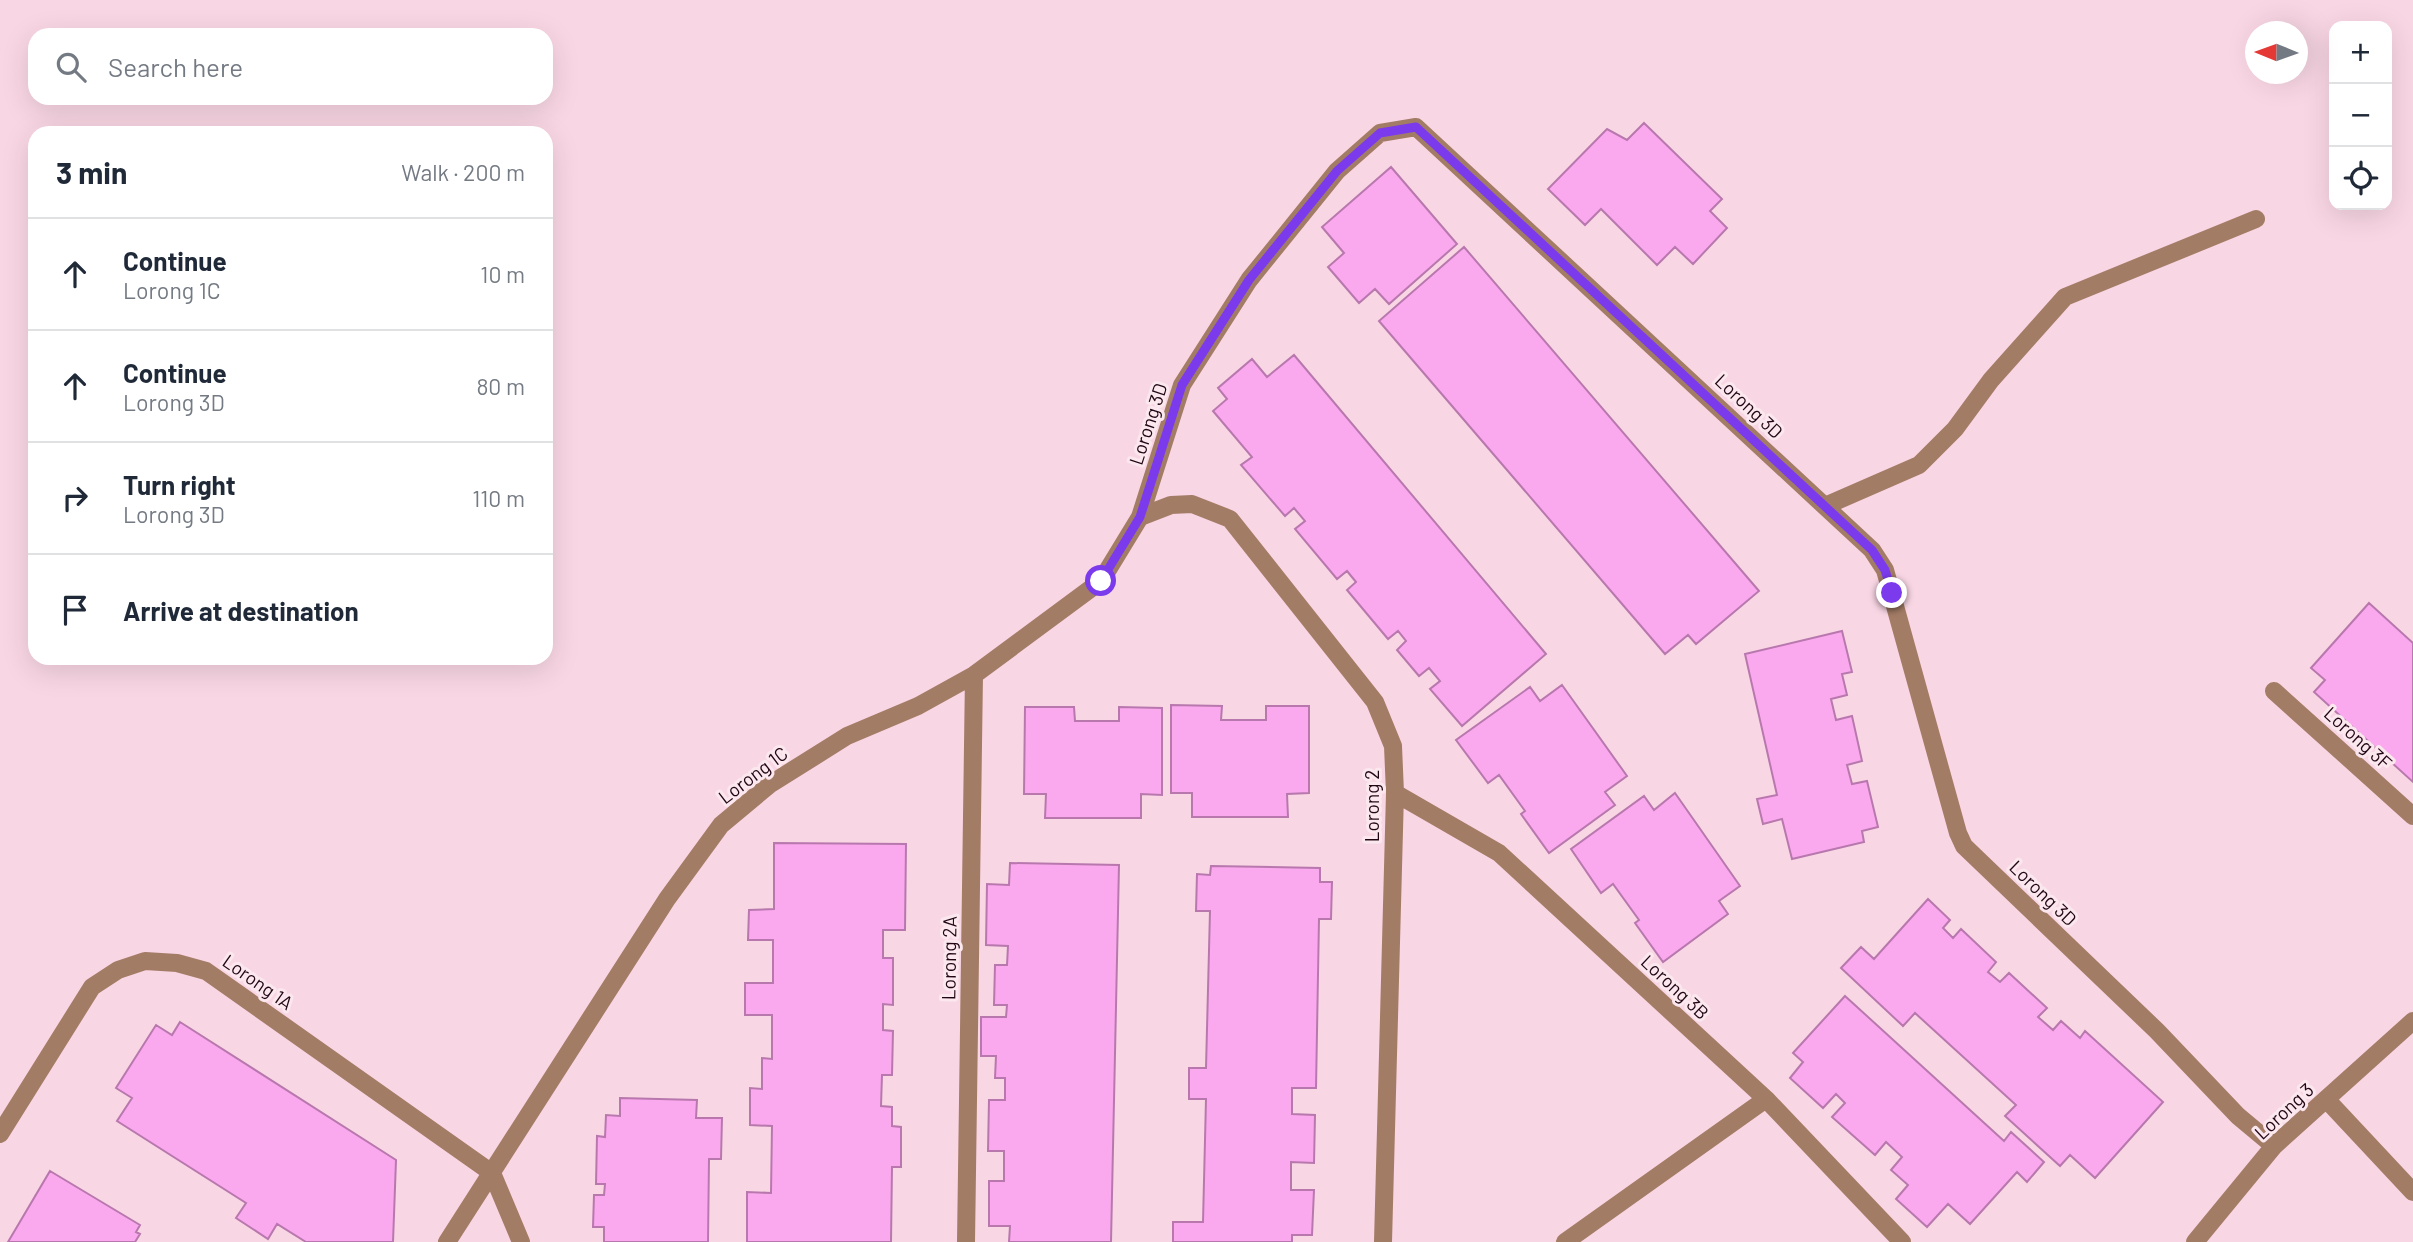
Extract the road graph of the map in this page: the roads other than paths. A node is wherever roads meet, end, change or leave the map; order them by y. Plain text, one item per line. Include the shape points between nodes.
1 (2256, 219) dead end
2 (1825, 506) junction
3 (1140, 517) junction
4 (974, 675) junction
5 (2274, 691) dead end
6 (1395, 793) junction
7 (2413, 816) edge
8 (2413, 1021) edge
9 (1766, 1098) junction
10 (2326, 1099) junction
11 (0, 1134) edge
12 (2274, 1146) junction
13 (492, 1173) junction
14 (2413, 1192) edge
15 (447, 1242) edge
16 (521, 1242) edge
17 (965, 1242) edge
18 (1382, 1242) edge
19 (1564, 1242) edge
20 (1902, 1242) edge
21 (2195, 1242) edge

1 - 2 street via 2064,297 1955,429 1919,465
2 - 3 street, Lorong 3D via 1416,127 1380,133 1337,171 1249,280 1182,385
2 - 12 street, Lorong 3D via 1872,550 1885,570 1964,846
3 - 4 street, Lorong 1C via 1101,581
3 - 6 street, Lorong 2 via 1171,505 1192,504 1230,519 1376,702 1393,746
4 - 13 street, Lorong 1C via 918,706 847,736 769,785 721,825 667,899
4 - 17 street, Lorong 2A
5 - 7 street, Lorong 3F
6 - 9 street, Lorong 3B via 1499,853
6 - 18 street, Lorong 2
8 - 10 street, Lorong 3
9 - 19 street
9 - 20 street, Lorong 3B
10 - 12 street, Lorong 3
10 - 14 street
11 - 13 street, Lorong 1A via 92,987 118,970 145,961 177,962 206,971
12 - 21 street, Lorong 3
13 - 15 street, Lorong 1C
13 - 16 street

